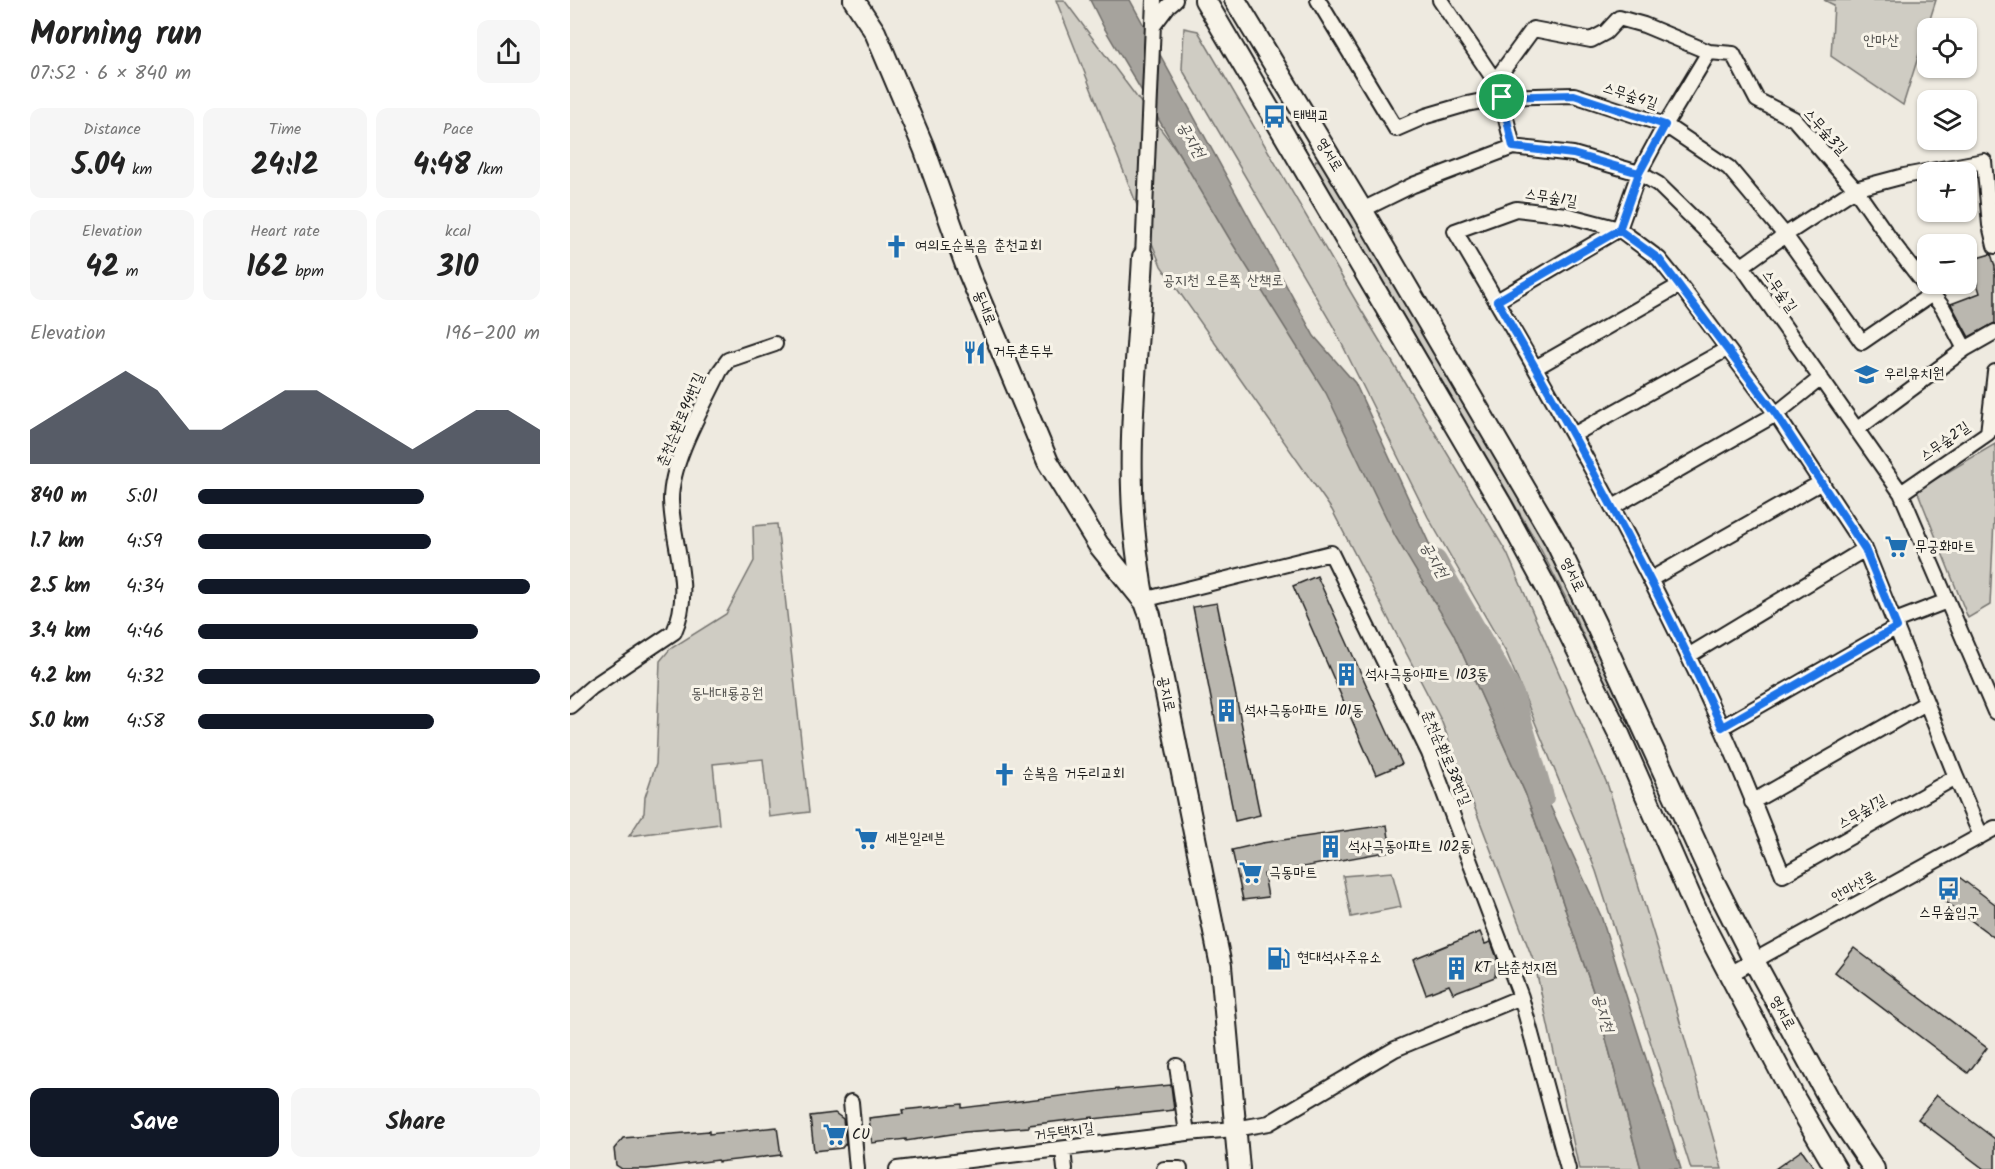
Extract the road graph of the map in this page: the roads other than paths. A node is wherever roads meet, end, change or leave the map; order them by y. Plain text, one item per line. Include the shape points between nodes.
1 (854, 0) edge
2 (1193, 0) edge
3 (1235, 0) edge
4 (1318, 0) edge
5 (1440, 0) edge
6 (1158, 2) edge
7 (1209, 7) edge
8 (1709, 52) junction
9 (1495, 81) junction
10 (1502, 97) junction
11 (1665, 125) junction
12 (1513, 147) junction
13 (1639, 173) junction
14 (1856, 189) junction
15 (1362, 210) junction
16 (1619, 230) junction
17 (1785, 235) junction
18 (1995, 246) edge
19 (1143, 257) joint
20 (1742, 266) junction
21 (1917, 274) edge
22 (1680, 285) junction
23 (1932, 294) joint
24 (1497, 301) junction
25 (1995, 332) edge
26 (775, 344) dead end
27 (1727, 349) junction
28 (1965, 349) junction
29 (1535, 368) junction
30 (1995, 372) edge
31 (1821, 378) junction
32 (1776, 414) junction
33 (1992, 420) edge
34 (1856, 430) junction
35 (1573, 435) junction
36 (1822, 482) junction
37 (1901, 493) junction
38 (1613, 507) junction
39 (1865, 549) junction
40 (1651, 579) junction
41 (1143, 600) junction
42 (1947, 601) junction
43 (1896, 624) junction
44 (1688, 656) junction
45 (1926, 702) junction
46 (570, 706) edge
47 (1995, 712) edge
48 (1722, 727) junction
49 (1956, 777) junction
50 (1752, 802) junction
51 (1995, 828) edge
52 (1981, 836) junction
53 (1711, 877) junction
54 (1685, 884) junction
55 (1754, 961) junction
56 (1730, 974) junction
57 (1521, 997) junction
58 (1798, 1041) junction
59 (1769, 1050) junction
60 (1178, 1066) dead end
61 (851, 1102) dead end
62 (1235, 1129) junction
63 (1187, 1133) junction
64 (1063, 1149) junction
65 (857, 1169) edge
66 (897, 1169) edge
67 (1065, 1169) edge
68 (1164, 1169) edge
69 (1180, 1169) edge
70 (1239, 1169) edge
71 (1568, 1169) edge
72 (1836, 1169) edge
73 (1874, 1169) edge

1 - 41 street, 동내로 via 874,32 924,148 968,271 1048,462 1098,544
2 - 7 street
3 - 15 street, 영서로
4 - 10 street, 스무숲4길 via 1396,129 1426,116
5 - 9 street
6 - 19 street
7 - 54 street, 영서로 via 1490,484 1619,734
8 - 9 street, 스무숲3길 via 1619,18 1591,40 1533,29
8 - 11 street
8 - 14 street, 스무숲3길 via 1733,54 1757,100 1794,119
9 - 10 street
10 - 11 street, 스무숲4길 via 1574,95
10 - 12 street
11 - 13 street
11 - 17 street, 스무숲4길 via 1729,168
12 - 13 street, 스무숲길 via 1573,154
12 - 15 street, 스무숲길 via 1413,185
13 - 16 street
13 - 20 street, 스무숲길 via 1658,184
14 - 17 street
14 - 18 street via 1983,161
14 - 21 street, 스무숲3길
15 - 53 street, 영서로 via 1555,540
16 - 22 street, 스무숲1길 via 1659,259
16 - 24 street
16 - 24 street, 스무숲1길 via 1566,215 1516,209 1455,231
17 - 20 street
17 - 23 street, 스무숲4길 via 1862,342
19 - 41 street, 공지로 via 1133,440 1133,521
20 - 31 street, 스무숲길
22 - 27 street, 스무숲1길
22 - 29 street
23 - 28 street, 스무숲3길
24 - 29 street, 스무숲1길
25 - 28 street
26 - 46 street, 춘천순환로94번길 via 728,360 720,370 674,473 671,500 683,583 680,618 674,632
27 - 32 street, 스무숲1길
27 - 35 street
28 - 34 street
29 - 35 street, 스무숲1길
30 - 33 street, 스무숲2길
31 - 32 street
31 - 34 street, 스무숲길
32 - 36 street, 스무숲1길
32 - 38 street
33 - 37 street, 스무숲2길 via 1988,433
34 - 37 street, 스무숲길
35 - 38 street, 스무숲1길
36 - 39 street, 스무숲1길
36 - 40 street
37 - 42 street, 스무숲길
38 - 40 street, 스무숲1길
39 - 43 street, 스무숲1길
39 - 44 street
40 - 44 street, 스무숲1길
41 - 57 street, 춘천순환로38번길 via 1331,553 1429,753
41 - 62 street, 공지로 via 1150,615 1221,966
42 - 43 street
42 - 47 street, 스무숲길
43 - 45 street, 스무숲1길
43 - 48 street
44 - 48 street, 스무숲1길
45 - 49 street, 스무숲1길
45 - 50 street
48 - 50 street, 스무숲1길
49 - 50 street, 스무숲1길 via 1783,875
49 - 52 street
51 - 52 street, 안마산로
52 - 55 street, 안마산로
53 - 54 street via 1708,886 1701,890
53 - 55 street, 영서로
54 - 56 street, 영서로
55 - 56 street, 안마산로
55 - 58 street, 영서로
56 - 59 street, 영서로
57 - 62 street via 1395,1049 1269,1123
57 - 71 street, 춘천순환로38번길
58 - 59 street via 1777,1036
58 - 73 street, 영서로 via 1839,1117
59 - 72 street, 영서로
60 - 63 street
61 - 65 street
62 - 63 street, 거두택지길
62 - 70 street, 공지로
63 - 64 street, 거두택지길
64 - 66 street, 거두택지길
64 - 67 street
68 - 69 street

